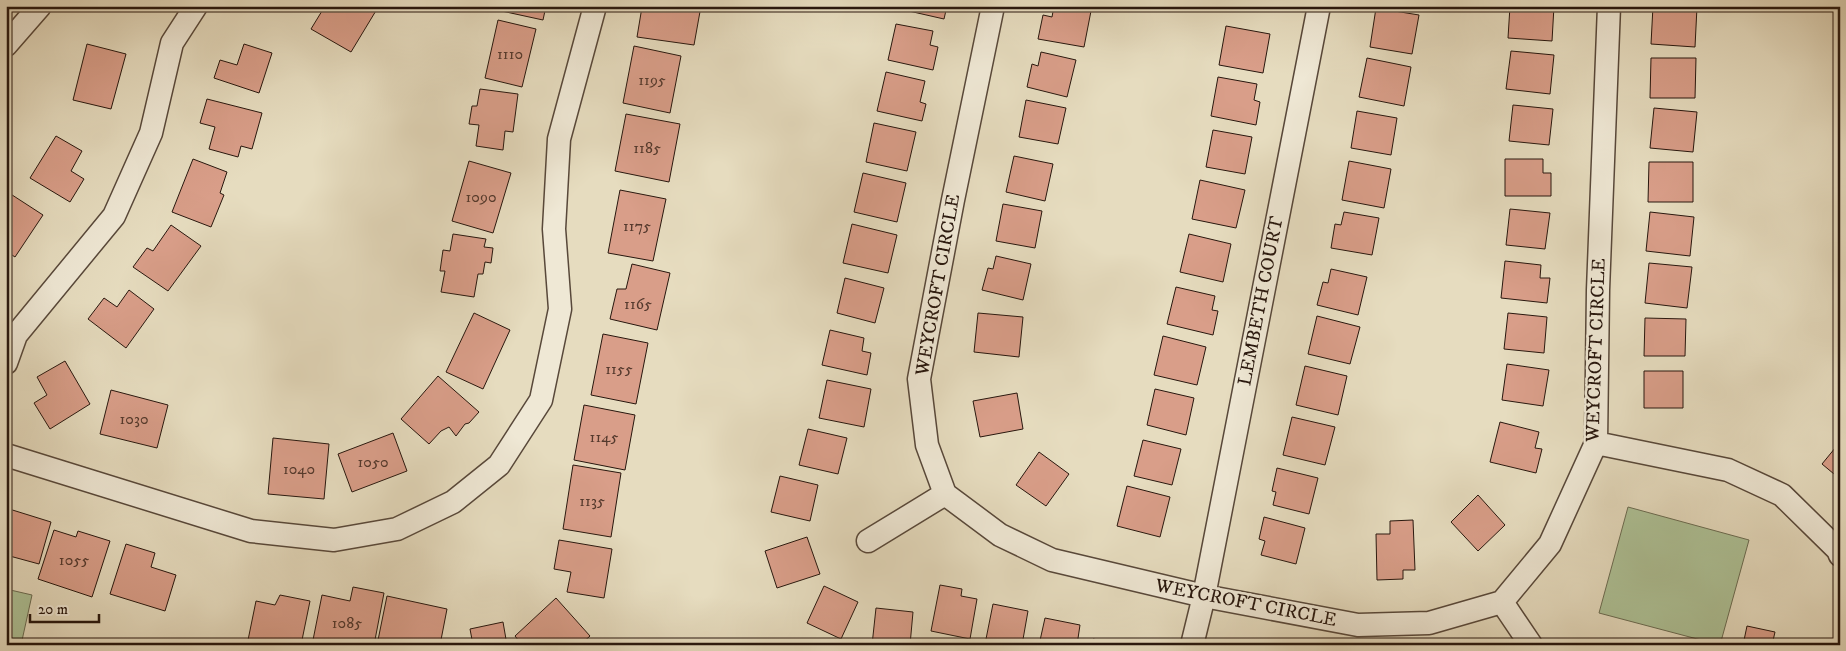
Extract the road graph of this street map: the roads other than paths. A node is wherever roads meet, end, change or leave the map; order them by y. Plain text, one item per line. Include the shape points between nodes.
1 (40, 6) edge
2 (196, 6) edge
3 (595, 6) edge
4 (992, 6) edge
5 (1319, 6) edge
6 (1609, 6) edge
7 (6, 45) edge
8 (6, 363) edge
9 (1596, 443) junction
10 (6, 455) edge
11 (945, 494) junction
12 (868, 541) dead end
13 (1839, 551) edge
14 (1204, 596) junction
15 (1502, 602) junction
16 (1192, 645) edge
17 (1531, 645) edge

1 - 7 street
2 - 8 street via 172,43 151,133 114,216 16,336
3 - 10 street via 559,140 554,229 560,309 541,400 499,465 453,502 397,529 334,540 274,534 251,531
4 - 11 street, WEYCROFT CIRCLE via 919,379 927,445
5 - 14 street, LEMBETH COURT
6 - 9 street, WEYCROFT CIRCLE via 1598,281
9 - 13 street via 1728,470 1782,495
9 - 15 street, WEYCROFT CIRCLE via 1550,544
11 - 12 street
11 - 14 street, WEYCROFT CIRCLE via 1000,535 1052,560
14 - 15 street, WEYCROFT CIRCLE via 1358,625 1429,622
14 - 16 street, LEMBETH COURT
15 - 17 street

